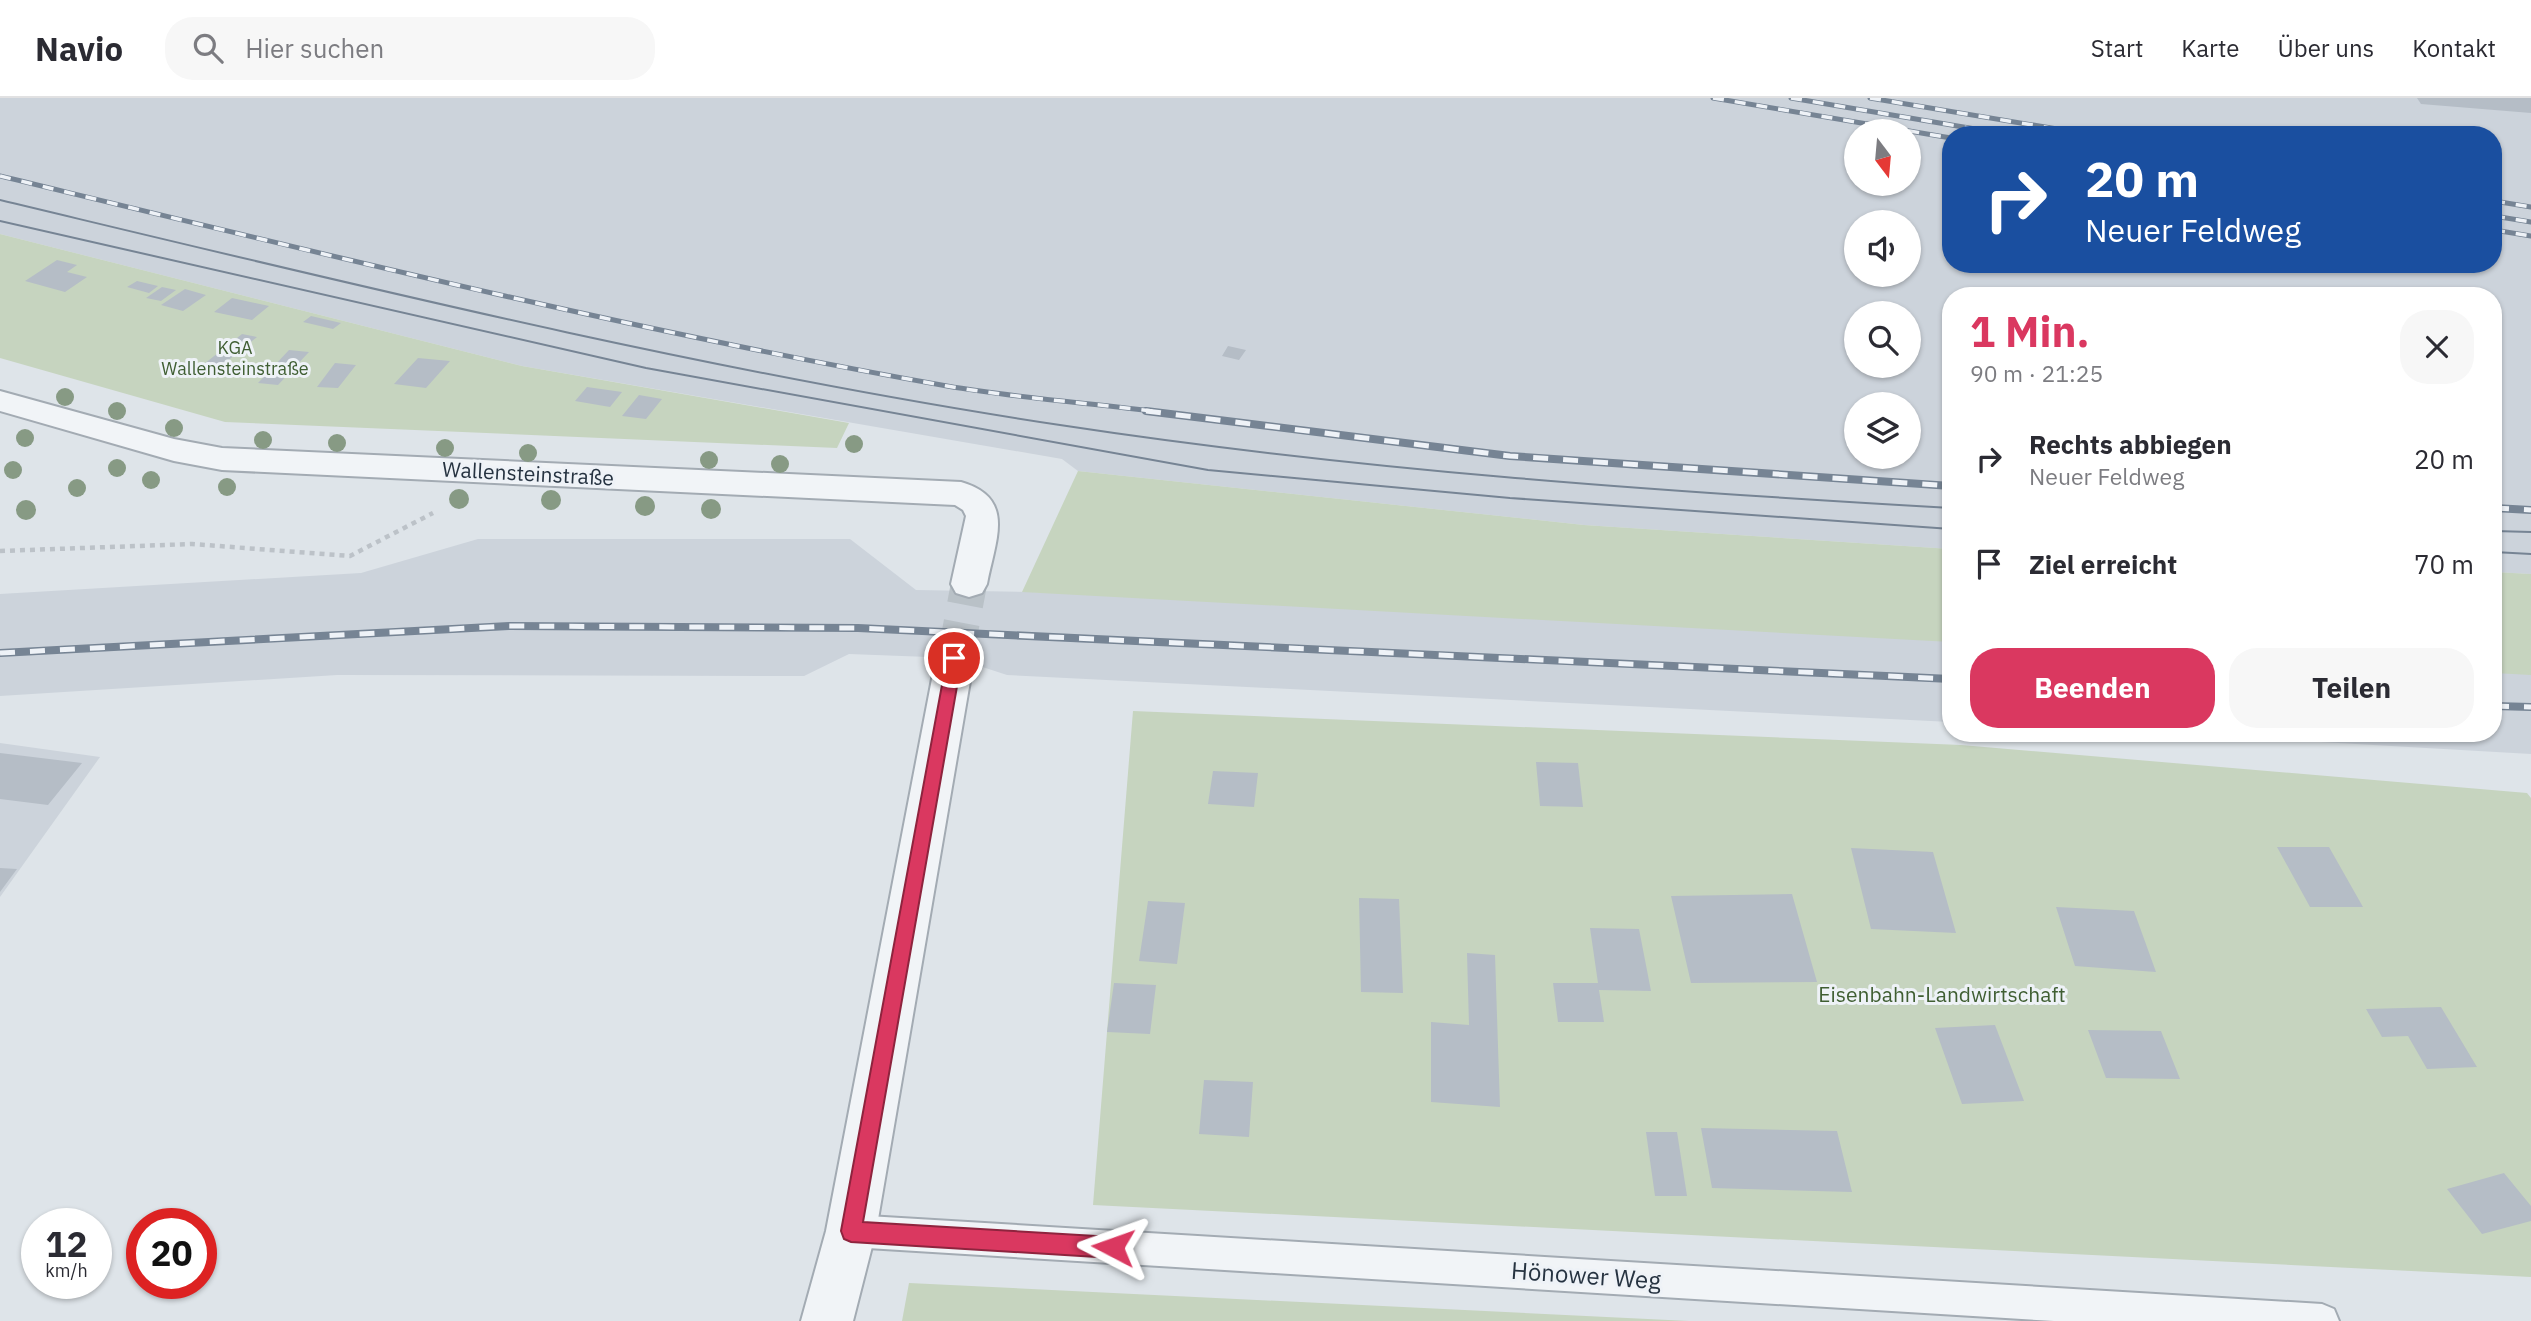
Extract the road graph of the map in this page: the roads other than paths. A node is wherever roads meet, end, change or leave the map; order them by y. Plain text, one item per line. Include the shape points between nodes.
1 (0, 401) edge
2 (969, 584) tunnel mouth
3 (954, 658) tunnel mouth
4 (851, 1231) junction
5 (827, 1321) edge
6 (2322, 1321) edge

1 - 2 street, Wallensteinstraße via 222,459 961,494 976,502 983,516
3 - 4 street
4 - 5 street
4 - 6 lane, Hönower Weg

